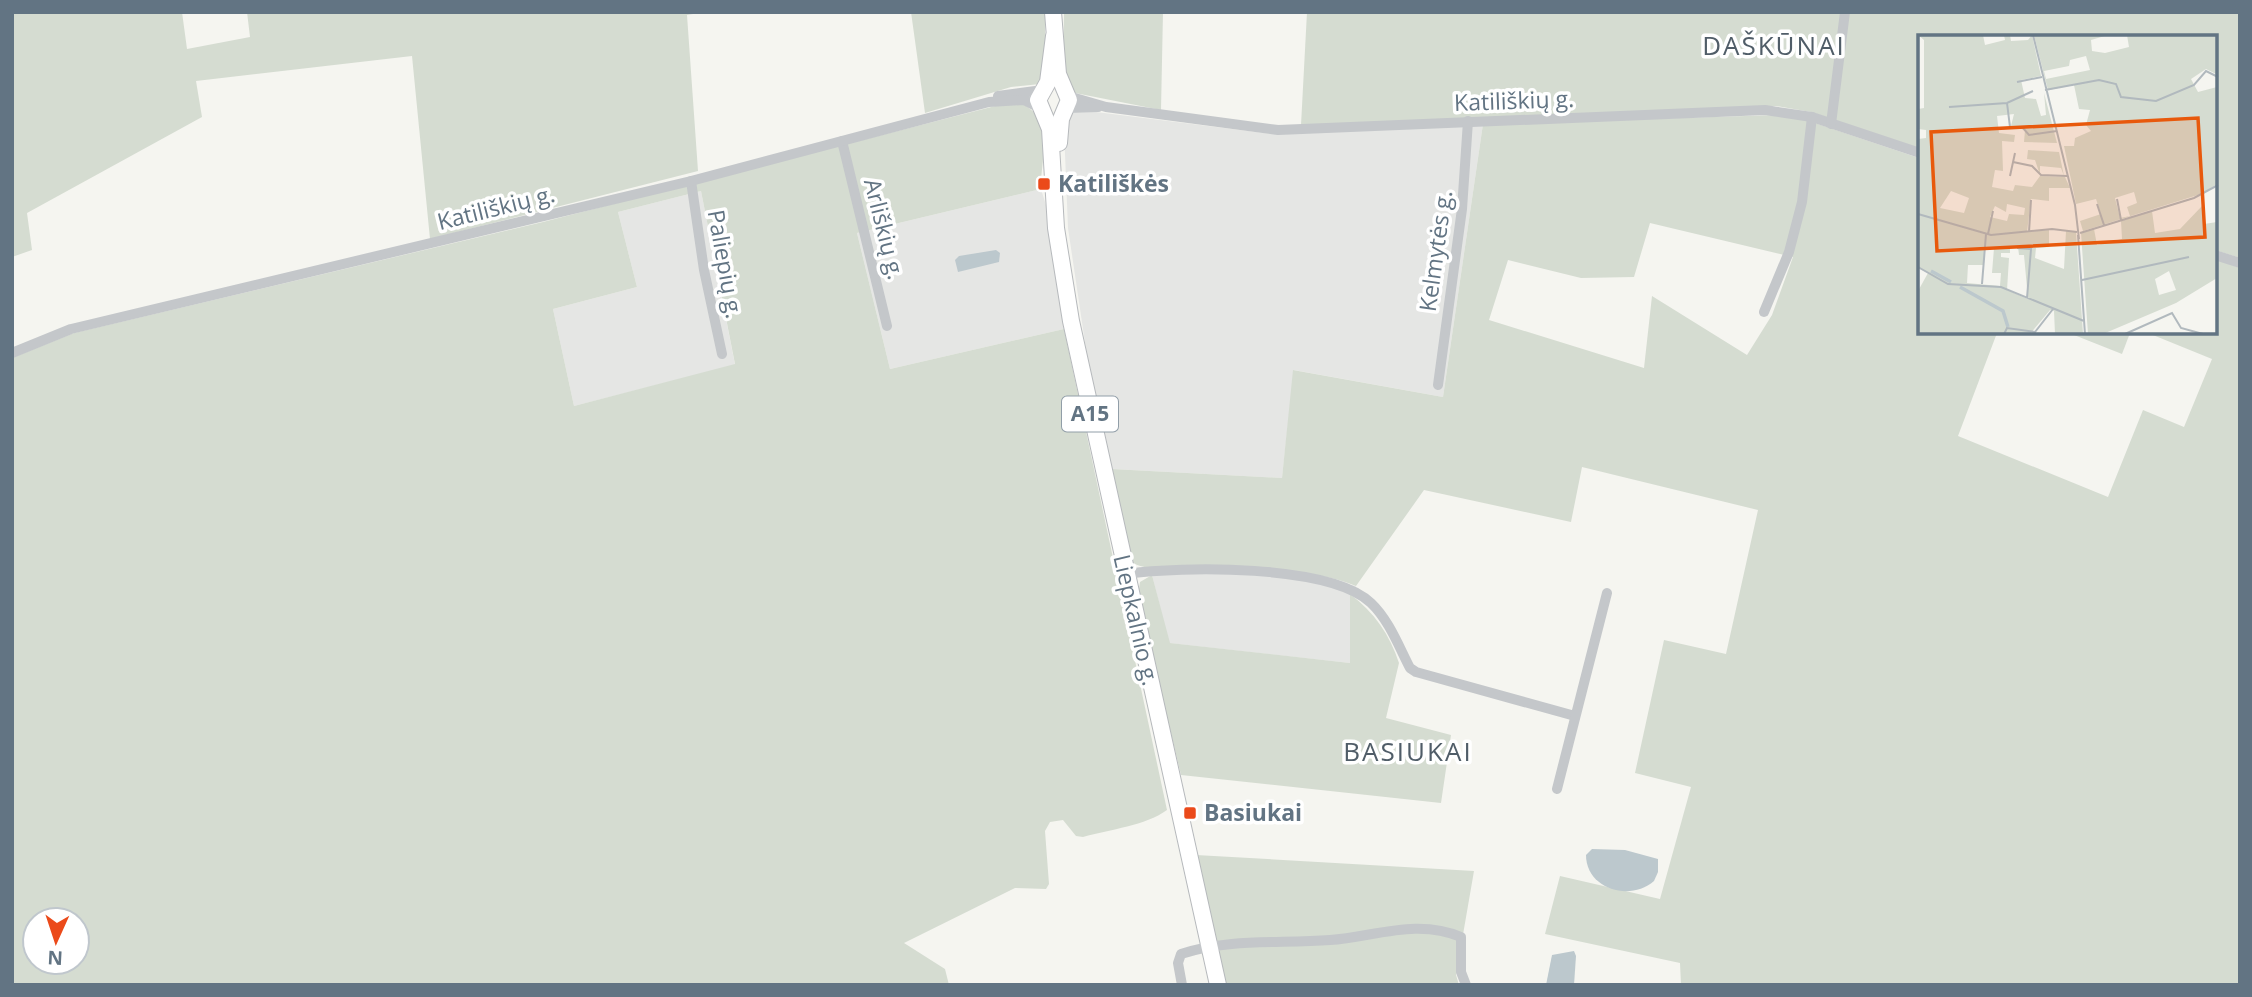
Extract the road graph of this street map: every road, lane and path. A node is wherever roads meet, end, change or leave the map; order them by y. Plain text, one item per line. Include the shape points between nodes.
1 (1053, 12) edge
2 (1845, 12) edge
3 (1054, 101) junction
4 (989, 102) junction
5 (1812, 117) junction
6 (1468, 121) junction
7 (1831, 124) junction
8 (842, 141) junction
9 (1918, 152) edge
10 (691, 181) junction
11 (2217, 256) edge
12 (2240, 263) edge
13 (1764, 312) dead end
14 (887, 326) dead end
15 (12, 353) edge
16 (722, 354) dead end
17 (1438, 385) dead end
18 (1126, 574) junction
19 (1607, 593) dead end
20 (1575, 716) junction
21 (1558, 789) dead end
22 (1209, 945) junction
23 (1182, 985) edge
24 (1218, 985) edge
25 (1466, 985) edge

1 - 3 highway, Liepkalnio g. / A15
2 - 7 street
3 - 4 street, Katiliškių g.
3 - 4 street, Katiliškių g. via 1005,94
3 - 6 street, Katiliškių g. via 1278,130
3 - 18 highway, Liepkalnio g. / A15 via 1056,228 1081,372
4 - 8 street, Katiliškių g.
5 - 6 street, Katiliškių g. via 1765,110
5 - 7 street, Katiliškių g.
5 - 13 street via 1802,202 1789,252
6 - 17 street, Kelmytės g. via 1463,199
7 - 9 street, Katiliškių g.
8 - 10 street, Katiliškių g.
8 - 14 street, Arliškių g.
10 - 15 street, Katiliškių g. via 71,329
10 - 16 street, Paliepių g.
11 - 12 street
18 - 20 street via 1175,568 1219,570 1348,587 1381,614 1416,672
18 - 22 highway, Liepkalnio g. / A15
19 - 20 street
20 - 21 street
22 - 23 street via 1181,954
22 - 24 highway, Liepkalnio g. / A15
22 - 25 street via 1326,941 1425,929 1461,937 1461,972

